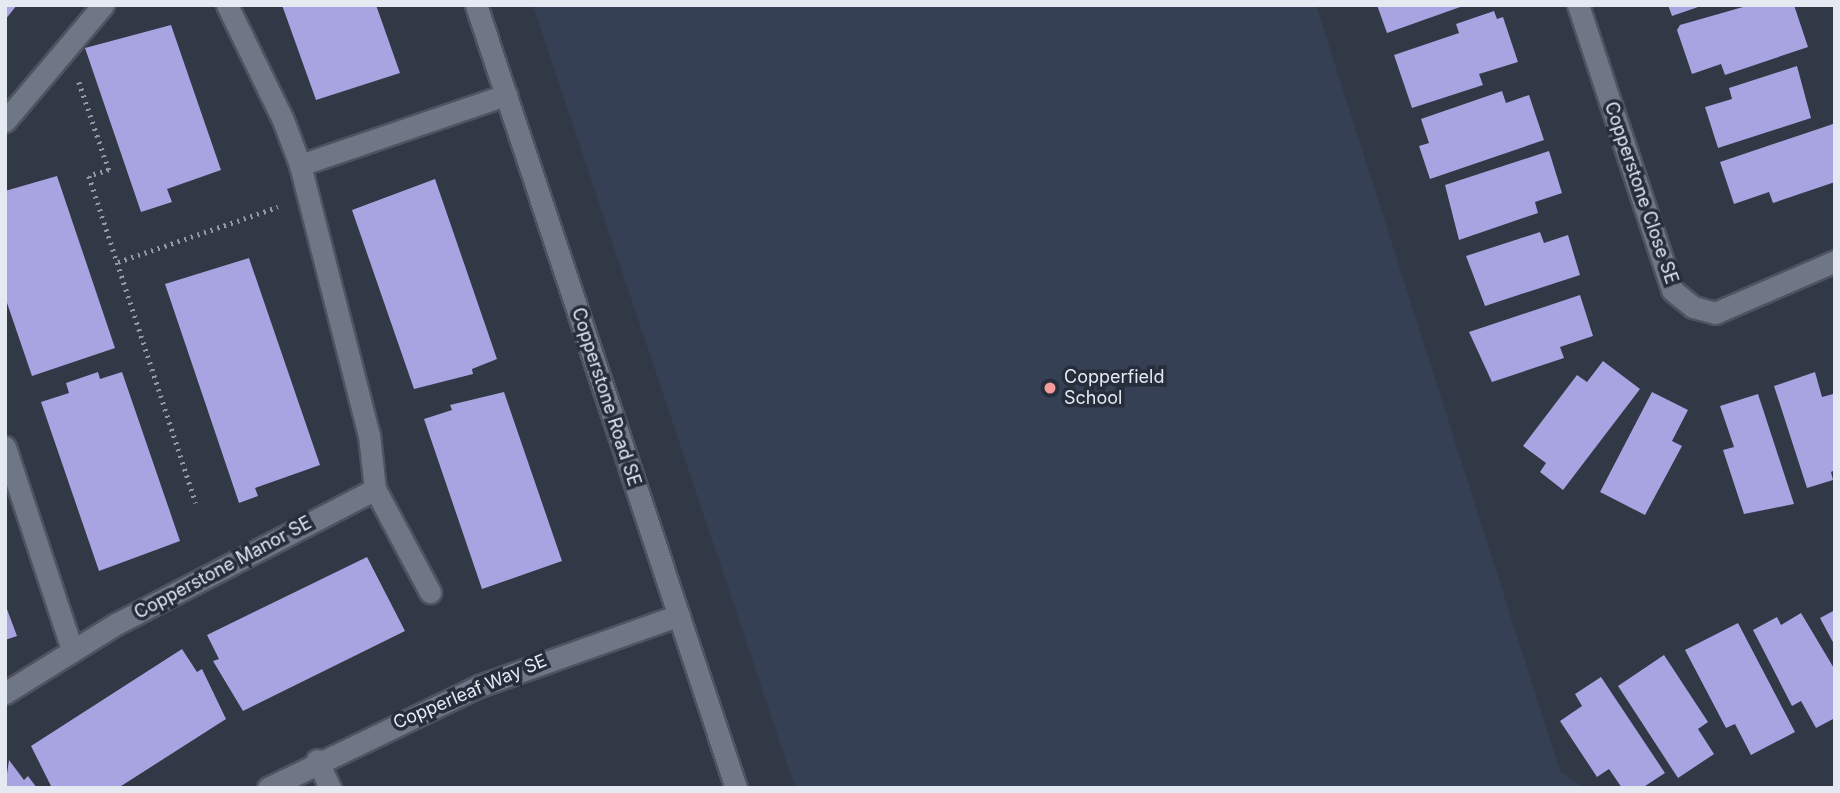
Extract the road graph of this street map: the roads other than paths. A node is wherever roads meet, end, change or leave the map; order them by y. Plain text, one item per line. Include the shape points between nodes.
1 (103, 5) edge
2 (227, 5) edge
3 (476, 5) edge
4 (1578, 5) edge
5 (506, 95) junction
6 (5, 121) edge
7 (300, 165) junction
8 (1835, 261) edge
9 (5, 447) edge
10 (375, 489) junction
11 (430, 592) dead end
12 (679, 615) junction
13 (72, 649) junction
14 (5, 693) edge
15 (317, 760) junction
16 (268, 788) edge
17 (330, 788) edge
18 (736, 788) edge

1 - 6 street
2 - 7 street
3 - 5 street, Copperstone Road SE
4 - 8 street, Copperstone Close SE via 1672,290 1693,307 1716,313
5 - 7 street
5 - 12 street, Copperstone Road SE
7 - 10 street via 369,435
9 - 13 street
10 - 11 street
10 - 13 street, Copperstone Manor SE
12 - 15 street, Copperleaf Way SE via 479,686
12 - 18 street, Copperstone Road SE
13 - 14 street, Copperstone Manor SE
15 - 16 street, Copperleaf Way SE
15 - 17 street

